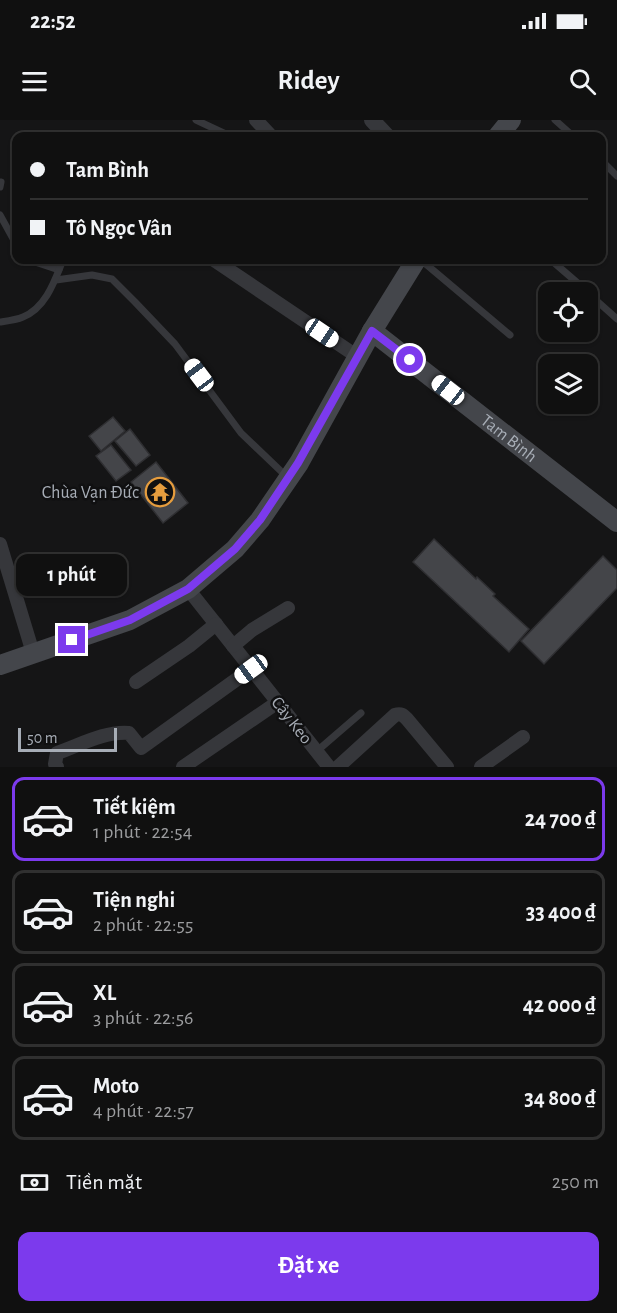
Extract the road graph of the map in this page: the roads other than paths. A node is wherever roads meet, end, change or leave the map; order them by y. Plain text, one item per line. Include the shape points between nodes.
1 (196, 120) edge
2 (256, 120) edge
3 (372, 120) edge
4 (555, 120) edge
5 (222, 132) edge
6 (267, 132) edge
7 (383, 132) edge
8 (568, 132) edge
9 (606, 165) edge
10 (617, 176) edge
11 (0, 215) edge
12 (12, 237) edge
13 (41, 264) edge
14 (61, 264) edge
15 (220, 264) edge
16 (411, 264) edge
17 (417, 264) edge
18 (556, 264) edge
19 (59, 270) junction
20 (56, 279) junction
21 (576, 282) edge
22 (598, 302) edge
23 (617, 319) edge
24 (0, 322) edge
25 (372, 331) junction
26 (510, 335) dead end
27 (358, 357) junction
28 (288, 478) junction
29 (617, 522) edge
30 (0, 544) edge
31 (188, 589) junction
32 (288, 608) dead end
33 (216, 624) junction
34 (233, 646) junction
35 (33, 653) junction
36 (0, 665) edge
37 (251, 669) junction
38 (136, 682) dead end
39 (278, 702) junction
40 (361, 713) dead end
41 (523, 737) dead end
42 (317, 751) junction
43 (57, 767) edge
44 (183, 767) edge
45 (329, 767) edge
46 (338, 767) edge
47 (447, 767) edge
48 (481, 767) edge

1 - 5 lane
2 - 6 street
3 - 7 street
4 - 8 lane
9 - 10 lane
11 - 12 lane
13 - 19 lane
14 - 19 lane
15 - 27 street
16 - 25 main road
17 - 26 lane
18 - 21 lane
19 - 20 lane
20 - 24 lane via 36,309 23,317
20 - 28 lane via 92,275 112,279 175,344 241,434
22 - 23 lane
25 - 27 main road
25 - 29 main road, Tam Bình
27 - 28 main road
28 - 31 main road via 235,549
30 - 35 street
31 - 33 street, Cây Keo
31 - 35 main road via 130,620
32 - 34 street
33 - 34 street, Cây Keo
33 - 38 street
34 - 37 street, Cây Keo
35 - 36 main road
37 - 39 street, Cây Keo
37 - 43 street via 141,748 129,733 119,732 57,753
39 - 42 street, Cây Keo
39 - 44 street
40 - 42 lane
41 - 48 street
42 - 45 street, Cây Keo
46 - 47 street via 395,715 402,714

